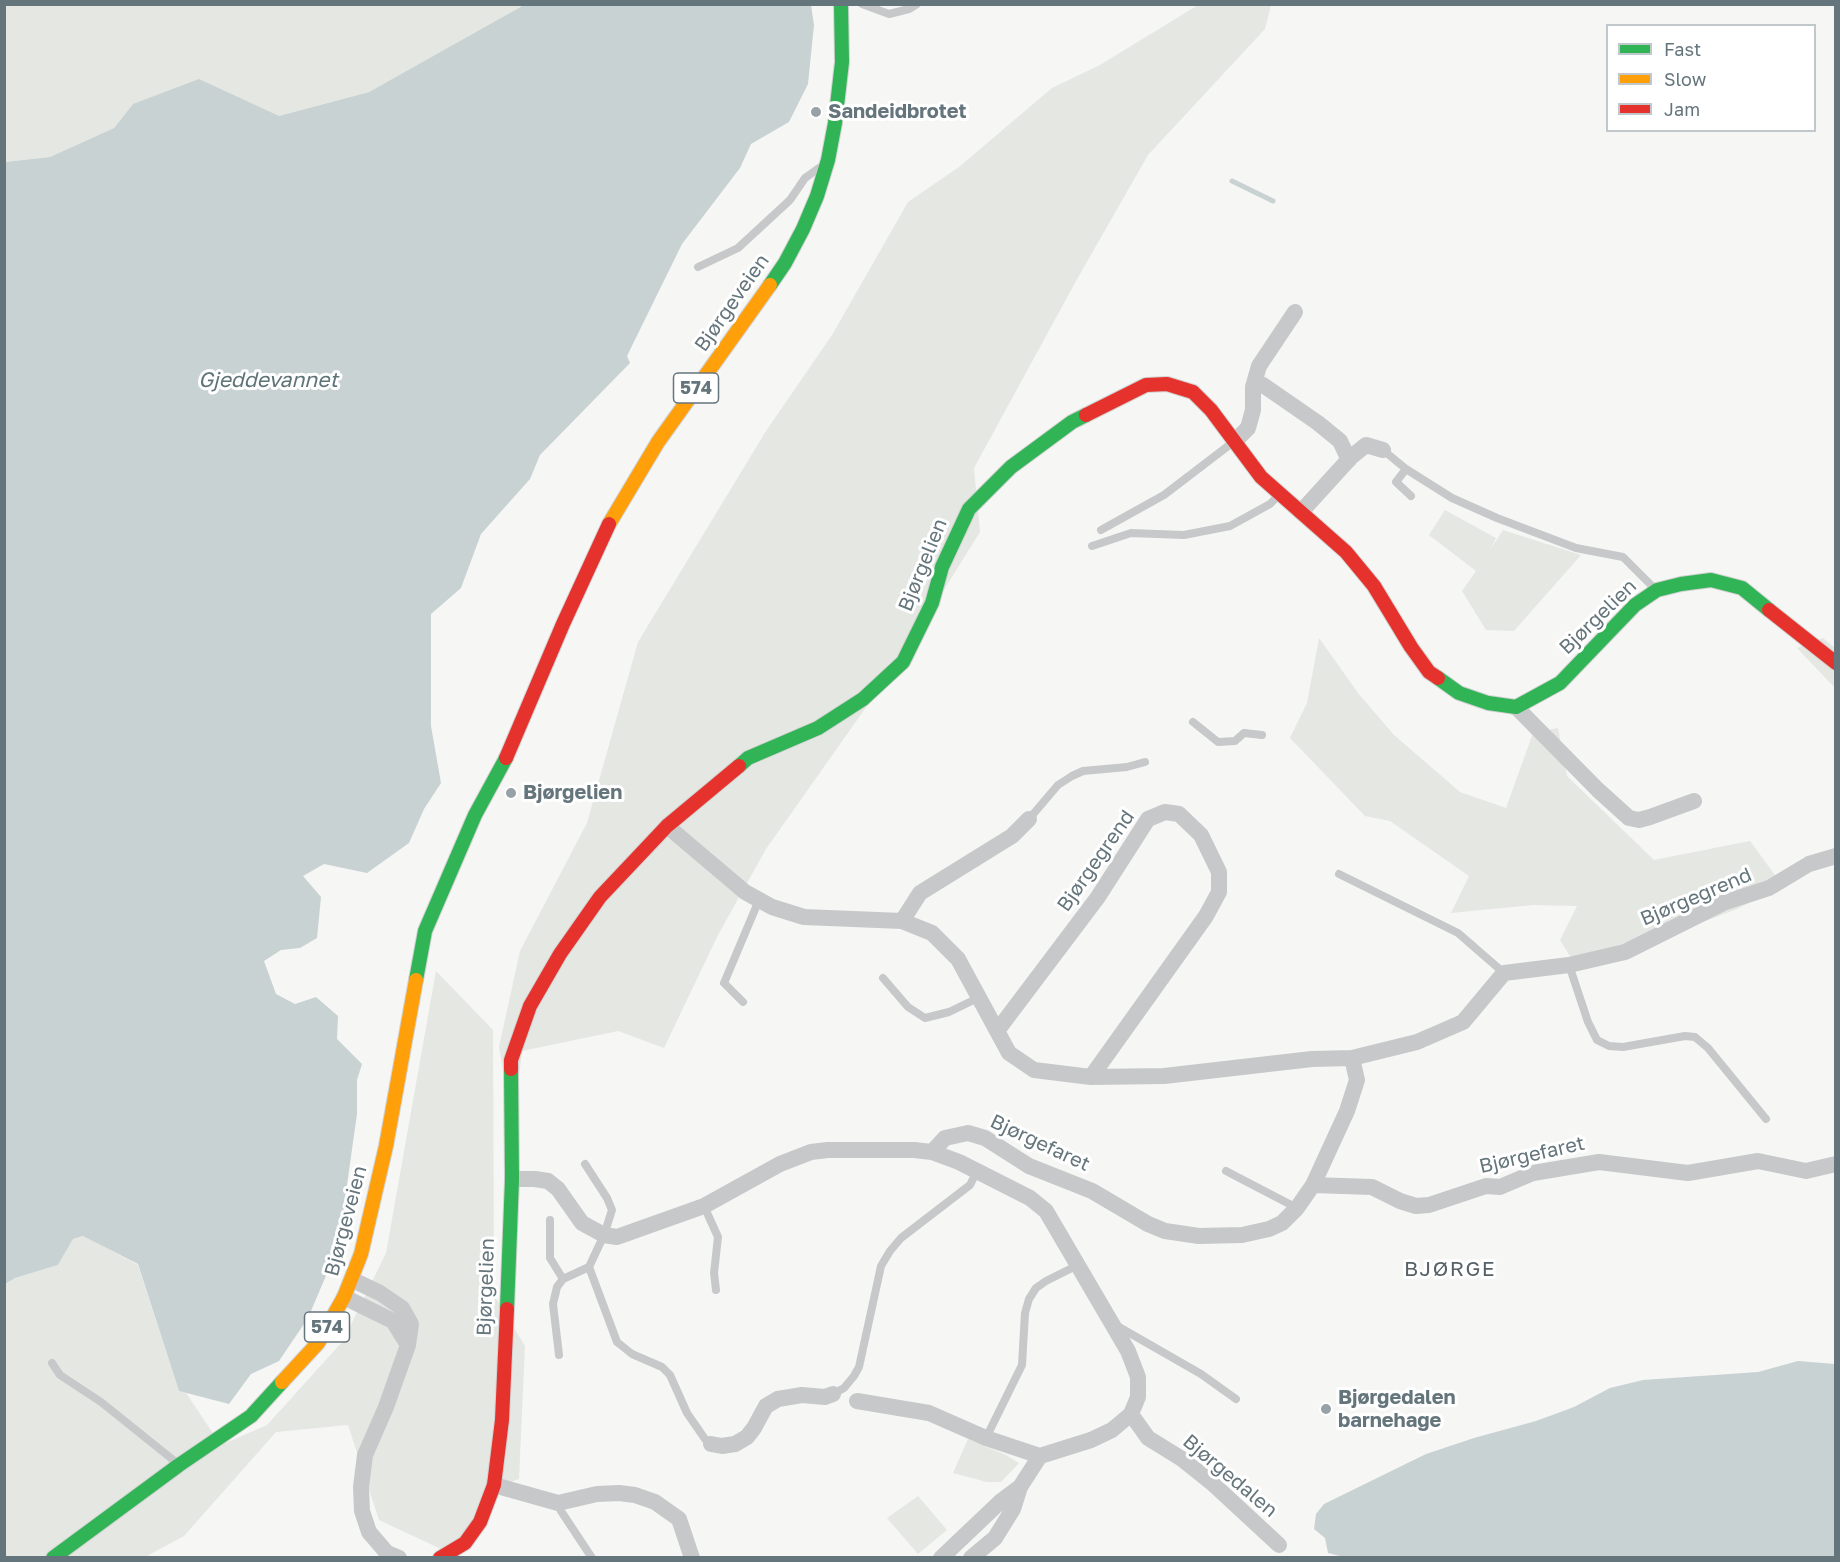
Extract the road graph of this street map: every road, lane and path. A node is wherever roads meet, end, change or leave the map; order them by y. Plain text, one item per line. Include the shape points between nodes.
1 (841, 4) edge
2 (862, 4) edge
3 (917, 4) edge
4 (828, 160) junction
5 (698, 267) dead end
6 (1295, 312) dead end
7 (1253, 387) junction
8 (1235, 441) junction
9 (1383, 450) joint
10 (1348, 460) junction
11 (1406, 469) junction
12 (1280, 495) junction
13 (1411, 496) dead end
14 (1300, 512) junction
15 (1101, 530) dead end
16 (1092, 546) dead end
17 (1657, 590) junction
18 (1836, 663) edge
19 (1516, 707) junction
20 (1193, 722) dead end
21 (1262, 735) dead end
22 (1145, 762) dead end
23 (504, 763) junction
24 (1694, 801) dead end
25 (489, 819) dead end
26 (1029, 819) joint
27 (667, 826) junction
28 (480, 838) dead end
29 (1836, 856) edge
30 (1339, 874) dead end
31 (759, 900) junction
32 (902, 921) junction
33 (1569, 965) junction
34 (1504, 973) junction
35 (883, 978) dead end
36 (417, 979) junction
37 (978, 998) junction
38 (743, 1002) dead end
39 (997, 1031) junction
40 (1352, 1058) junction
41 (1091, 1077) junction
42 (1766, 1119) dead end
43 (932, 1152) junction
44 (585, 1164) dead end
45 (1836, 1164) edge
46 (1226, 1171) dead end
47 (977, 1172) junction
48 (512, 1179) junction
49 (1313, 1185) junction
50 (705, 1206) junction
51 (1297, 1208) junction
52 (550, 1220) dead end
53 (604, 1235) junction
54 (1078, 1265) junction
55 (589, 1267) junction
56 (352, 1280) junction
57 (564, 1280) junction
58 (716, 1290) dead end
59 (344, 1297) junction
60 (1113, 1324) junction
61 (408, 1345) junction
62 (559, 1354) dead end
63 (52, 1363) dead end
64 (833, 1394) joint
65 (1236, 1400) dead end
66 (857, 1401) dead end
67 (1131, 1414) junction
68 (986, 1438) junction
69 (711, 1444) joint
70 (1041, 1456) junction
71 (179, 1465) junction
72 (494, 1485) junction
73 (1020, 1487) junction
74 (558, 1503) junction
75 (1279, 1545) dead end
76 (53, 1557) edge
77 (399, 1557) edge
78 (440, 1557) edge
79 (592, 1557) edge
80 (692, 1557) edge
81 (941, 1557) edge
82 (971, 1557) edge

1 - 4 street, Bjørgeveien / 574 via 842,62
2 - 3 lane via 889,14
4 - 5 lane via 805,178 790,200 738,248
4 - 23 street, Bjørgeveien / 574 via 810,213 785,263 658,442 604,533
6 - 7 street via 1259,366
7 - 8 street via 1248,428
7 - 10 street via 1263,385 1318,423 1340,441
8 - 12 street, Bjørgelien via 1261,477
8 - 15 lane via 1164,495
8 - 27 street, Bjørgelien via 1193,392 1167,384 1146,385 1072,422 1011,467 969,509 942,567 932,603 903,662 863,699 818,728 748,758
9 - 10 street via 1366,446
9 - 11 lane
10 - 14 street
11 - 13 lane via 1396,482
11 - 17 lane via 1452,498 1497,518 1576,548 1623,556
12 - 14 street, Bjørgelien
12 - 16 lane via 1230,526 1184,535 1131,533
14 - 19 street, Bjørgelien via 1346,552 1374,586 1429,672 1458,693
17 - 18 street, Bjørgelien via 1711,580 1742,588
17 - 19 street, Bjørgelien via 1635,605 1560,683
19 - 24 street via 1629,818 1650,818
20 - 21 lane via 1218,742 1235,741 1244,733
22 - 26 lane via 1072,776 1058,785
23 - 25 street, Bjørgeveien / 574
23 - 36 street, Bjørgeveien / 574 via 475,814 425,931
26 - 32 street via 1012,836 920,893
27 - 31 street
27 - 48 street, Bjørgelien via 600,897 530,1006 511,1060
28 - 36 street, Bjørgeveien / 574
29 - 33 street, Bjørgegrend via 1809,864 1769,888 1723,903 1625,952
30 - 34 lane via 1458,933
31 - 32 street via 804,917
31 - 38 lane via 723,983
32 - 37 street via 932,933 958,959
33 - 34 street, Bjørgegrend
33 - 42 lane via 1597,1040 1623,1047 1695,1037
34 - 40 street via 1463,1022 1417,1042
35 - 37 lane via 908,1007 925,1018
36 - 56 street, Bjørgeveien / 574 via 386,1146
37 - 39 street
39 - 41 street via 1010,1053 1034,1070
39 - 41 street, Bjørgegrend via 1098,897 1148,819 1165,813 1179,814 1201,835 1219,872 1219,892
40 - 41 street via 1164,1076
40 - 49 street, Bjørgefaret via 1357,1080
43 - 47 street
43 - 50 street via 811,1152 780,1164
43 - 51 street, Bjørgefaret via 945,1138 956,1134 985,1138 1029,1166 1092,1191 1165,1231 1199,1236 1242,1235 1282,1223
44 - 53 lane via 612,1210
45 - 49 street, Bjørgefaret via 1806,1171 1758,1161 1688,1173 1599,1162 1533,1173 1500,1188 1486,1186 1416,1206 1372,1187
46 - 51 lane
47 - 54 street via 1030,1198 1046,1211
47 - 64 lane via 970,1185 901,1238 890,1251 881,1266 859,1367 844,1388
48 - 53 street via 548,1181 582,1223
48 - 72 street, Bjørgelien via 502,1420
49 - 51 street, Bjørgefaret
50 - 53 street via 617,1237
50 - 58 lane via 718,1236
52 - 57 lane via 550,1258
53 - 55 lane
54 - 60 street
54 - 68 lane via 1041,1284 1029,1299 1024,1313 1022,1365
55 - 57 lane
55 - 69 lane via 617,1342 670,1375 687,1413
56 - 59 street, Bjørgeveien / 574
56 - 61 street via 402,1308 411,1324
57 - 62 lane via 557,1287 553,1304
59 - 61 street via 393,1321
59 - 71 street, Bjørgeveien / 574 via 318,1343 251,1416
60 - 65 lane via 1201,1374
60 - 67 street via 1138,1377 1138,1397
61 - 77 street via 365,1455 361,1487 362,1511 369,1532 387,1552
63 - 71 lane via 60,1375 101,1402
64 - 69 street via 778,1399 766,1406 747,1437 735,1444
66 - 68 street via 929,1413
67 - 70 street via 1112,1430 1091,1440
67 - 75 street, Bjørgedalen via 1148,1438 1212,1483
68 - 70 street
70 - 73 street
71 - 76 street, Bjørgeveien / 574
72 - 74 street
72 - 78 street, Bjørgelien via 480,1522 465,1543
73 - 81 street
73 - 82 street via 1013,1509 995,1538
74 - 79 lane
74 - 80 street via 620,1493 655,1502 679,1519

